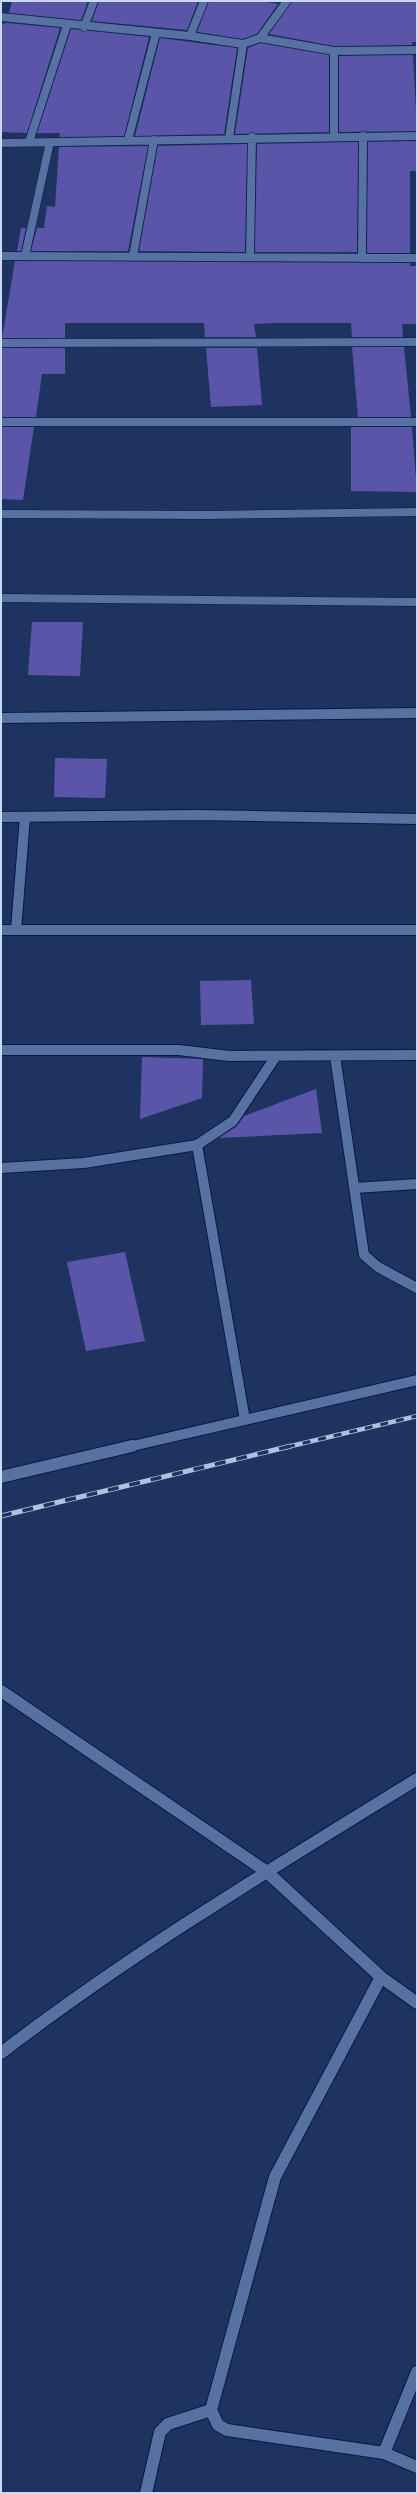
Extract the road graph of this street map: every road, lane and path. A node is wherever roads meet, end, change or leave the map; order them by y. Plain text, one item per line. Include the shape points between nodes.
1 (94, 1) edge
2 (204, 1) edge
3 (287, 1) edge
4 (1, 17) edge
5 (67, 25) junction
6 (84, 27) junction
7 (156, 33) junction
8 (190, 36) junction
9 (260, 38) junction
10 (243, 44) junction
11 (417, 50) edge
12 (334, 51) junction
13 (334, 135) junction
14 (363, 136) junction
15 (417, 136) edge
16 (252, 137) junction
17 (229, 138) junction
18 (128, 140) junction
19 (154, 140) junction
20 (29, 142) junction
21 (50, 142) junction
22 (1, 143) edge
23 (1, 256) edge
24 (25, 256) junction
25 (133, 256) junction
26 (250, 258) junction
27 (362, 258) junction
28 (417, 258) edge
29 (417, 342) edge
30 (1, 343) edge
31 (1, 422) edge
32 (417, 422) edge
33 (417, 512) edge
34 (1, 514) edge
35 (1, 598) edge
36 (417, 602) edge
37 (417, 713) edge
38 (1, 718) edge
39 (1, 817) edge
40 (25, 817) junction
41 (417, 819) edge
42 (1, 930) edge
43 (16, 930) junction
44 (417, 930) edge
45 (1, 1050) edge
46 (417, 1055) edge
47 (276, 1056) junction
48 (335, 1056) junction
49 (197, 1145) junction
50 (1, 1168) edge
51 (417, 1184) edge
52 (354, 1188) junction
53 (417, 1288) edge
54 (417, 1380) edge
55 (245, 1420) junction
56 (1, 1477) edge
57 (1, 1691) edge
58 (417, 1779) edge
59 (267, 1872) junction
60 (381, 1977) junction
61 (417, 2003) edge
62 (1, 2053) edge
63 (417, 2372) edge
64 (211, 2410) junction
65 (384, 2453) junction
66 (417, 2467) edge
67 (146, 2493) edge

1 - 6 street
2 - 8 street
3 - 9 street
4 - 5 street
5 - 6 street
5 - 20 street
6 - 7 street
7 - 8 street
7 - 18 street
8 - 10 street
9 - 10 street
9 - 12 street
10 - 17 street
11 - 12 street
12 - 13 street
13 - 14 street
13 - 16 street
14 - 15 street
14 - 27 street
16 - 17 street
16 - 26 street
17 - 19 street
18 - 19 street
18 - 21 street
19 - 25 street
20 - 21 street
20 - 22 street
21 - 24 street
23 - 24 street
24 - 25 street
25 - 26 street
26 - 27 street
27 - 28 street
29 - 30 street
31 - 32 street
33 - 34 street
35 - 36 street
37 - 38 street
39 - 40 street
40 - 41 street via 199,815
40 - 43 street
42 - 43 street
43 - 44 street
45 - 47 street via 134,1049 179,1050 229,1056
46 - 48 street
47 - 48 street
47 - 49 street via 233,1121
48 - 52 street
49 - 50 street via 84,1163
49 - 55 street
51 - 52 street
52 - 53 street via 364,1255 378,1267
54 - 55 street
55 - 56 street
57 - 59 street
58 - 59 street
59 - 60 street
59 - 62 street via 52,2014
60 - 61 street
60 - 64 street via 275,2177
63 - 65 street
64 - 65 street via 218,2425 227,2430
64 - 67 street via 168,2424 160,2432
65 - 66 street

